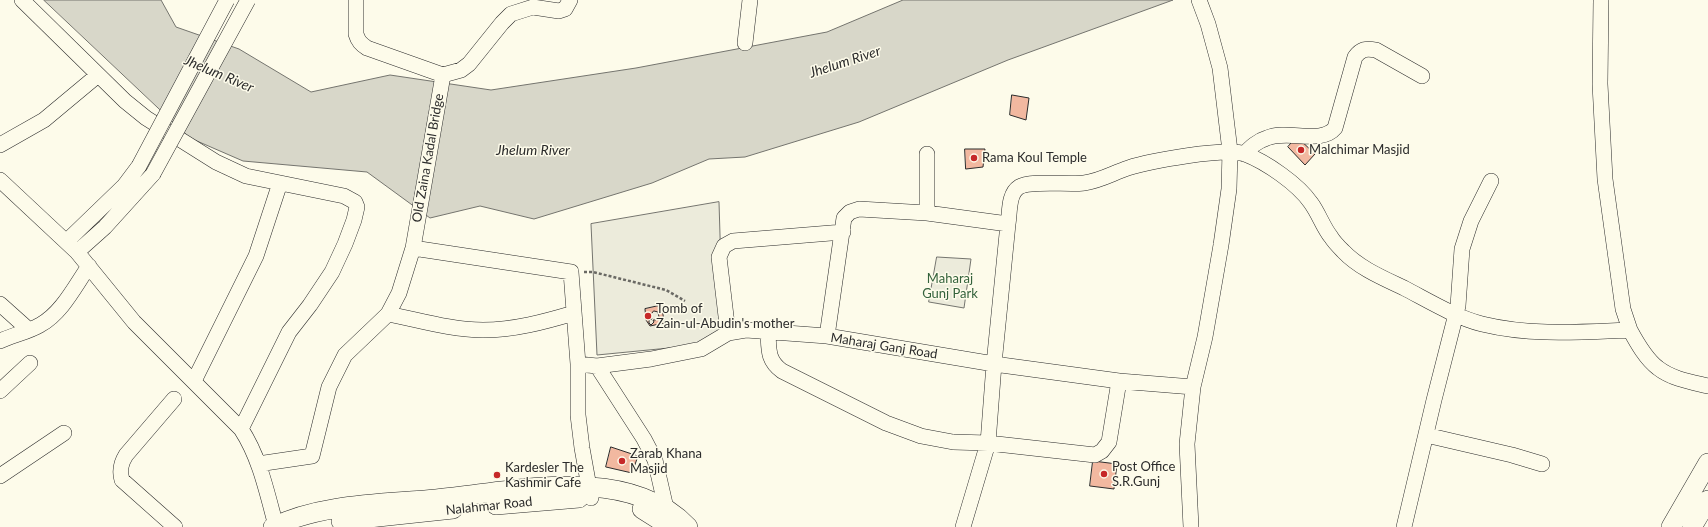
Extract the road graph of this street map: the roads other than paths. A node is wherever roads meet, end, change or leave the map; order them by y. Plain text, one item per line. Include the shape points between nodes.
1 (22, 0) edge
2 (227, 0) edge
3 (248, 0) edge
4 (356, 0) edge
5 (570, 0) edge
6 (750, 0) edge
7 (1199, 0) edge
8 (1601, 0) edge
9 (513, 7) edge
10 (745, 43) dead end
11 (98, 75) junction
12 (1422, 76) dead end
13 (442, 79) junction
14 (0, 145) edge
15 (1230, 151) junction
16 (927, 154) dead end
17 (1244, 154) junction
18 (0, 180) edge
19 (1491, 181) dead end
20 (280, 184) junction
21 (927, 213) junction
22 (1008, 224) junction
23 (843, 232) junction
24 (414, 241) junction
25 (72, 247) junction
26 (89, 266) junction
27 (0, 304) edge
28 (574, 313) junction
29 (388, 314) junction
30 (1455, 314) junction
31 (29, 330) junction
32 (1630, 330) junction
33 (768, 332) junction
34 (728, 333) junction
35 (827, 336) junction
36 (0, 341) edge
37 (30, 363) dead end
38 (578, 364) junction
39 (994, 364) junction
40 (596, 366) junction
41 (194, 381) junction
42 (1119, 381) junction
43 (1708, 386) edge
44 (1193, 387) junction
45 (0, 391) edge
46 (174, 398) dead end
47 (241, 429) junction
48 (64, 433) dead end
49 (1426, 435) junction
50 (988, 443) junction
51 (1708, 463) edge
52 (258, 464) junction
53 (1542, 464) dead end
54 (0, 476) edge
55 (591, 492) junction
56 (1708, 500) edge
57 (666, 508) junction
58 (275, 526) edge
59 (175, 527) edge
60 (305, 527) edge
61 (667, 527) edge
62 (688, 527) edge
63 (963, 527) edge
64 (1191, 527) edge
65 (1404, 527) edge
66 (1671, 527) edge
67 (1692, 527) edge

1 - 11 street
2 - 25 street, bridge via 139,166
3 - 25 street, bridge via 153,174 105,227
4 - 13 street via 356,34 361,44
5 - 9 street via 565,9 559,11
6 - 10 street
7 - 15 street via 1220,68
8 - 32 street via 1600,84 1605,179 1623,309
9 - 13 street via 468,64
11 - 14 street via 44,120
11 - 20 street via 146,118 216,162 246,176
12 - 17 street via 1376,50 1360,50 1355,57 1335,128 1330,134 1268,137 1254,144
13 - 24 street, Old Zaina Kadal Bridge
15 - 17 street
15 - 22 street via 1126,168 1106,178 1084,183 1033,184 1020,187 1014,192
15 - 44 street via 1229,189 1221,245 1205,337
16 - 21 street
17 - 30 street via 1271,168 1310,201 1331,238 1349,257 1364,268
18 - 25 street
19 - 30 street via 1471,221 1462,249 1460,292
20 - 41 street via 256,256
20 - 47 street via 344,196 355,202 357,207 345,244 332,272 289,332
21 - 22 street
21 - 23 street via 859,209 850,212 844,218
22 - 39 street
23 - 34 street via 733,241 724,246 719,257
23 - 35 street
24 - 28 street via 571,272
24 - 29 street, Old Zaina Kadal Bridge via 398,293
25 - 26 street
26 - 31 street via 51,317
26 - 41 street via 134,322
27 - 31 street
28 - 29 street via 546,322 482,330 445,326
28 - 38 street
29 - 52 street via 345,355 329,387 312,456
30 - 32 street via 1482,324 1523,332
30 - 49 street
31 - 36 street
32 - 43 street via 1642,350 1658,368 1684,381
33 - 34 street, Maharaj Ganj Road via 746,330
33 - 35 street, Maharaj Ganj Road
33 - 50 street via 770,355 774,365 886,423 920,436 953,442
34 - 40 street, Maharaj Ganj Road via 701,348 652,360
35 - 39 street, Maharaj Ganj Road
37 - 45 street
38 - 40 street, Maharaj Ganj Road
38 - 55 street via 578,415
39 - 42 street, Maharaj Ganj Road
39 - 50 street
40 - 57 street via 655,460
41 - 47 street
42 - 44 street, Maharaj Ganj Road
42 - 50 street via 1109,442 1095,455
44 - 64 street via 1186,444
46 - 59 street via 126,455 121,463 120,472 122,480
47 - 52 street via 251,443
48 - 54 street
49 - 53 street
49 - 65 street
50 - 63 street
51 - 66 main road
52 - 58 street
55 - 57 main road via 646,498
55 - 58 main road via 544,487 373,503 318,512
55 - 60 main road, Nalahmar Road via 527,502 403,516 361,518
55 - 61 main road, Nalahmar Road via 637,507 655,516
56 - 67 main road
57 - 62 main road

